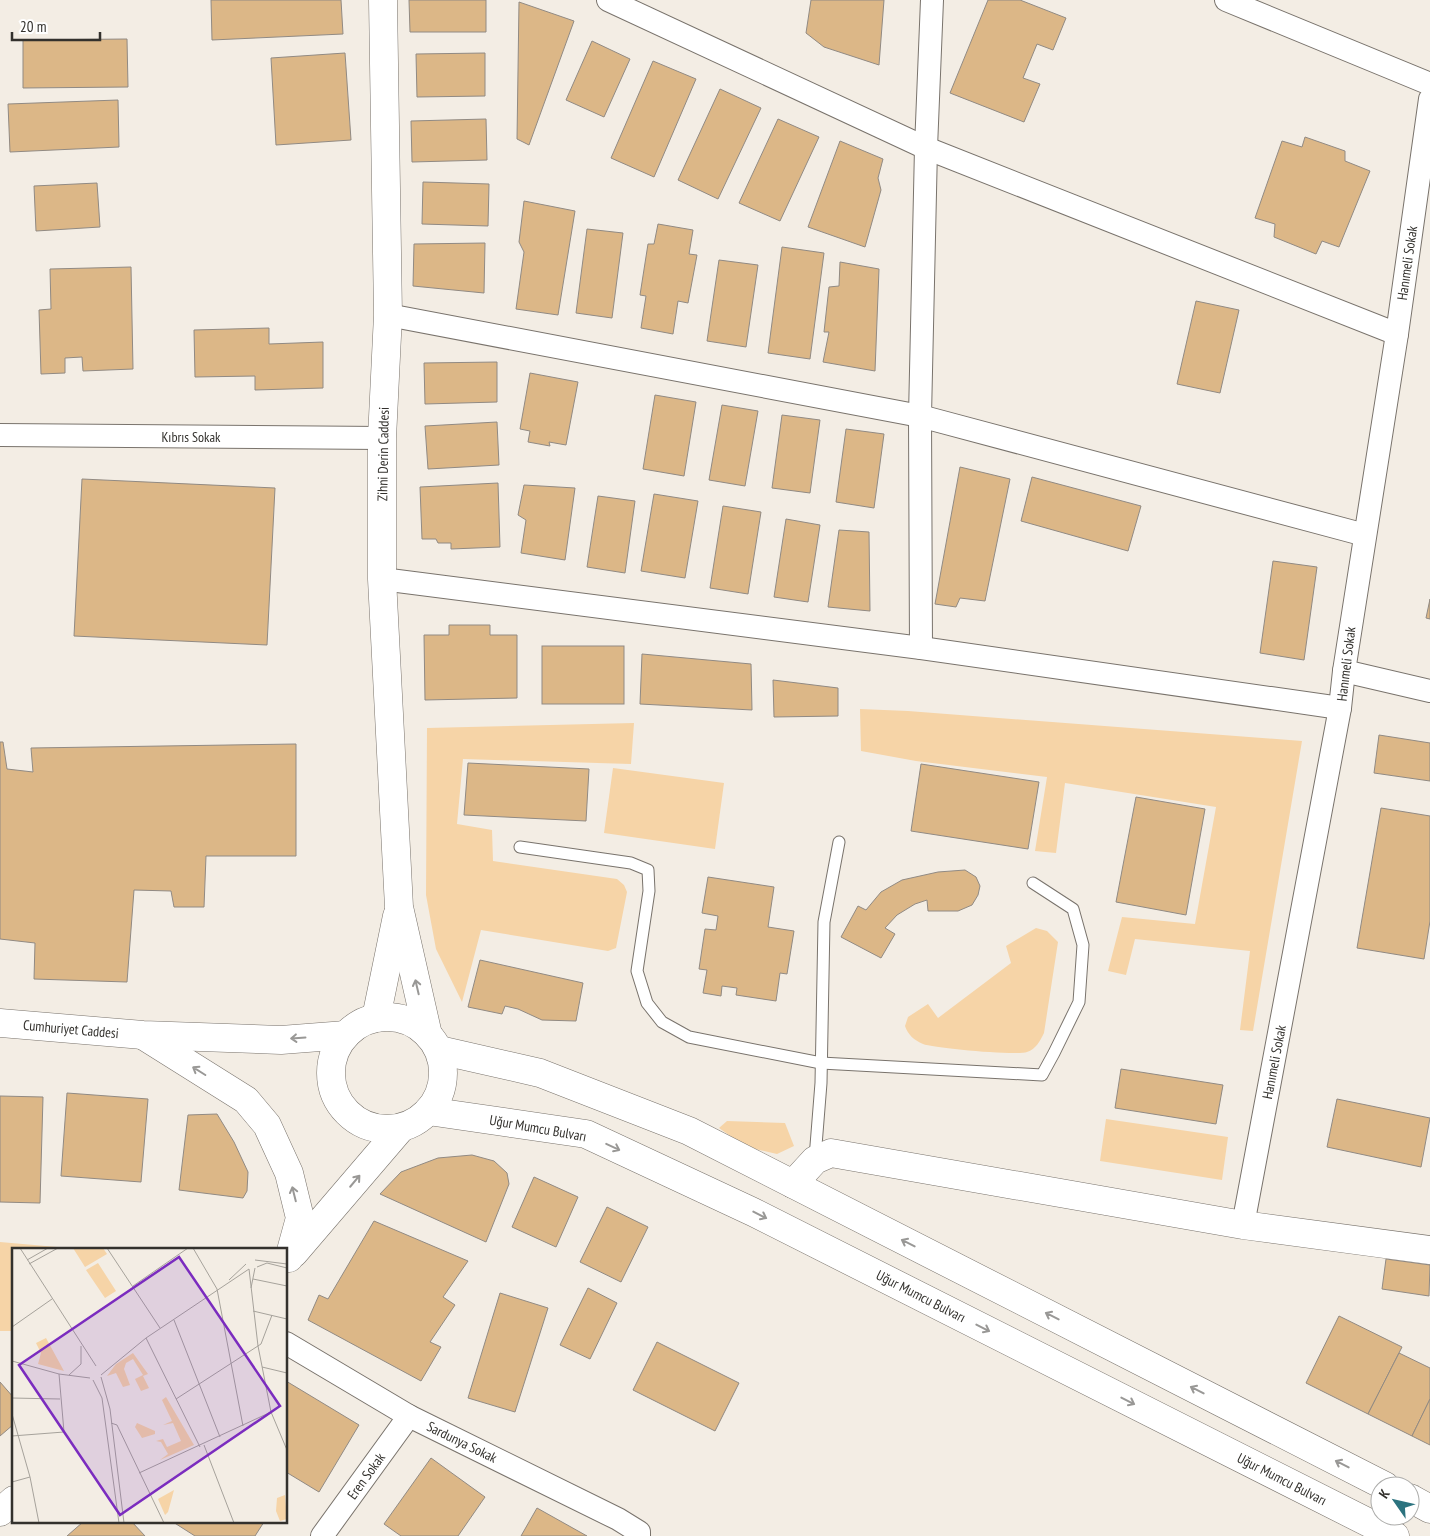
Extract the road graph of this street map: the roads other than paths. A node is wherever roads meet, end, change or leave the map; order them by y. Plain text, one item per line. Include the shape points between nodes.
1 (383, 0) edge
2 (608, 0) edge
3 (932, 0) edge
4 (1226, 0) edge
5 (1430, 84) edge
6 (1430, 99) edge
7 (926, 148) junction
8 (388, 314) junction
9 (1397, 334) junction
10 (920, 416) junction
11 (0, 435) edge
12 (382, 438) junction
13 (1365, 535) junction
14 (382, 579) junction
15 (921, 648) junction
16 (1344, 671) junction
17 (1430, 691) edge
18 (1340, 708) junction
19 (838, 842) dead end
20 (520, 847) dead end
21 (1033, 883) dead end
22 (398, 908) junction
23 (376, 1018) junction
24 (0, 1022) edge
25 (143, 1035) junction
26 (346, 1035) junction
27 (434, 1043) junction
28 (821, 1063) junction
29 (428, 1111) junction
30 (401, 1128) junction
31 (815, 1160) junction
32 (792, 1184) junction
33 (1243, 1225) junction
34 (1430, 1250) edge
35 (288, 1260) edge
36 (288, 1344) edge
37 (409, 1416) junction
38 (1370, 1478) edge
39 (12, 1502) edge
40 (0, 1512) edge
41 (322, 1536) edge
42 (639, 1536) edge
43 (1395, 1536) edge

1 - 8 main road, Zihni Derin Caddesi
2 - 7 street
3 - 7 street
4 - 5 street
6 - 9 street, Hanımeli Sokak
7 - 9 street
7 - 10 street
8 - 10 street
8 - 12 main road, Zihni Derin Caddesi
9 - 13 street, Hanımeli Sokak
10 - 13 street
10 - 15 street
11 - 12 street, Kıbrıs Sokak
12 - 14 main road, Zihni Derin Caddesi
13 - 16 street, Hanımeli Sokak
14 - 15 street
14 - 22 main road, Zihni Derin Caddesi
15 - 18 street
16 - 17 street
16 - 18 street, Hanımeli Sokak
18 - 33 street, Hanımeli Sokak
19 - 28 lane via 824,922
20 - 28 lane via 632,863 648,870 649,891 637,971 647,1004 662,1022 689,1037
21 - 28 lane via 1073,909 1083,945 1079,1002 1042,1075
22 - 23 main road
27 -> 22 main road
23 - 26 main road via 360,1024
23 - 27 main road via 395,1018 413,1023
24 - 25 main road, Cumhuriyet Caddesi
26 -> 25 main road, Cumhuriyet Caddesi via 281,1040
35 -> 25 main road via 300,1218 289,1173 268,1125 246,1100
26 - 30 main road via 336,1050 332,1067 332,1085 339,1102 350,1116 366,1125 383,1129
27 - 29 main road via 443,1066 443,1082
27 - 32 main road via 540,1073 611,1100 689,1132
28 - 31 lane
29 - 30 main road via 416,1122
29 -> 43 main road, Uğur Mumcu Bulvarı via 586,1134 752,1212
35 -> 30 main road
31 - 32 main road
31 - 33 main road via 831,1153
38 -> 32 main road
33 - 34 main road
36 - 37 street, Sardunya Sokak
37 - 41 street, Eren Sokak
37 - 42 street, Sardunya Sokak via 618,1519 639,1532
39 - 40 main road

